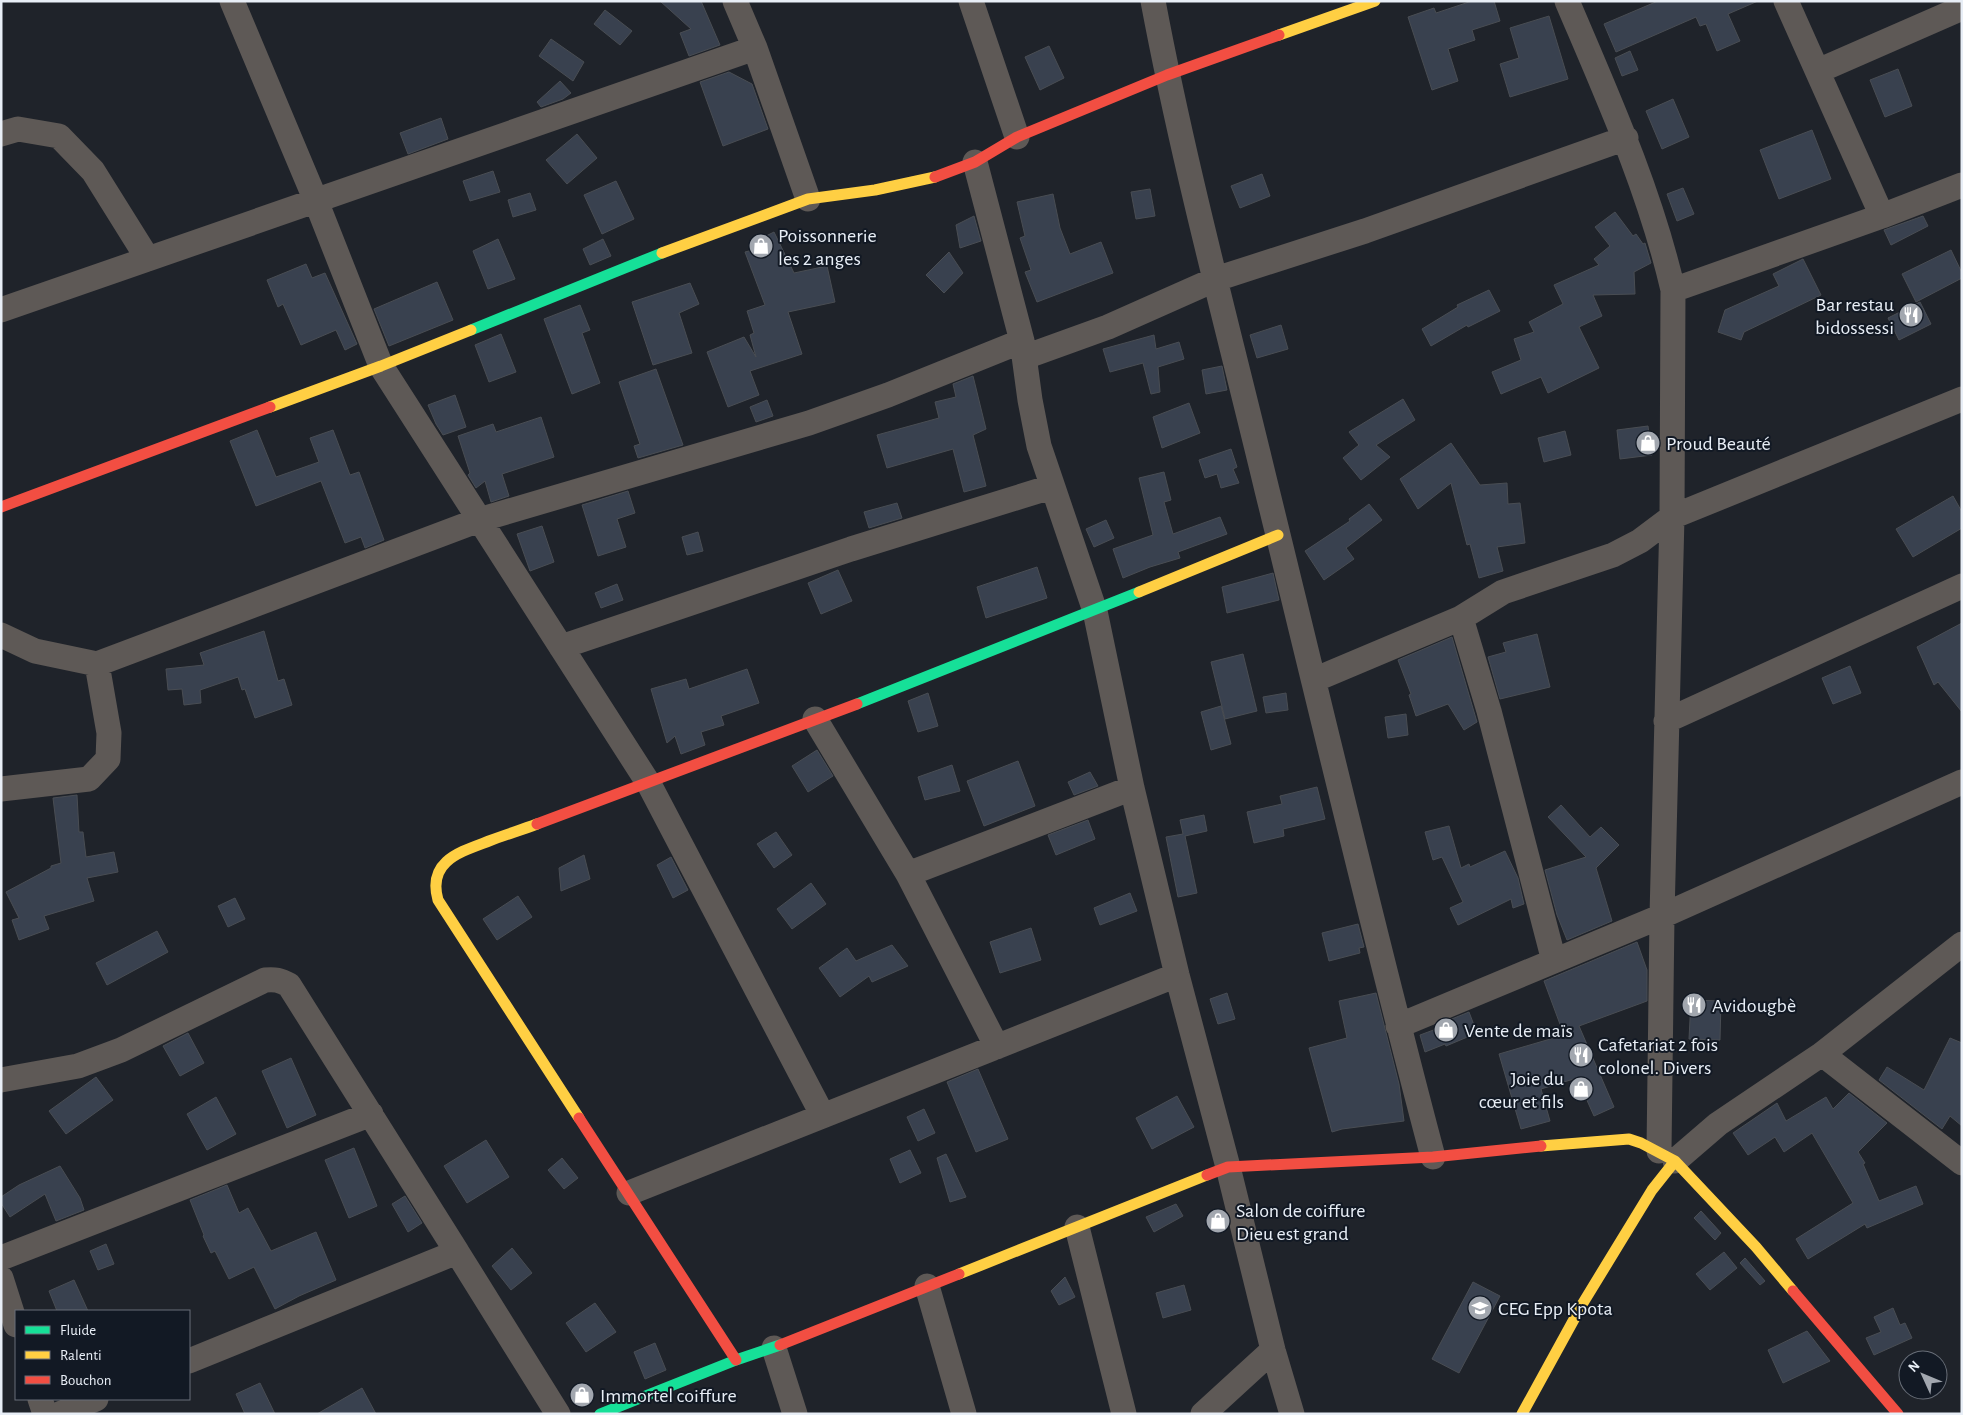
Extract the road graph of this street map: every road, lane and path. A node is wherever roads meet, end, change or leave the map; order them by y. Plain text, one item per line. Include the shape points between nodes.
1 (232, 1) edge
2 (735, 1) edge
3 (971, 1) edge
4 (1153, 1) edge
5 (1375, 1) edge
6 (1567, 1) edge
7 (1786, 1) edge
8 (1962, 8) edge
9 (755, 48) junction
10 (1818, 71) junction
11 (1167, 75) junction
12 (1, 134) edge
13 (1017, 137) junction
14 (1626, 138) junction
15 (975, 162) junction
16 (1962, 185) edge
17 (808, 199) junction
18 (316, 201) junction
19 (1882, 216) junction
20 (148, 259) junction
21 (1216, 279) junction
22 (1673, 290) junction
23 (1, 310) edge
24 (1024, 349) junction
25 (381, 366) junction
26 (1962, 398) edge
27 (1052, 487) junction
28 (1, 507) edge
29 (1672, 517) junction
30 (479, 520) junction
31 (1278, 535) junction
32 (1962, 586) edge
33 (1094, 611) junction
34 (1461, 618) junction
35 (1, 635) edge
36 (561, 647) junction
37 (97, 664) junction
38 (1314, 680) junction
39 (815, 719) junction
40 (1666, 721) junction
41 (1962, 782) edge
42 (649, 784) junction
43 (1132, 788) junction
44 (1, 789) edge
45 (908, 874) junction
46 (1662, 916) junction
47 (1962, 944) edge
48 (1554, 961) junction
49 (1177, 975) junction
50 (1398, 1026) junction
51 (997, 1047) junction
52 (1822, 1054) junction
53 (1, 1080) edge
54 (371, 1114) junction
55 (823, 1116) junction
56 (1667, 1156) junction
57 (1433, 1157) junction
58 (1962, 1163) edge
59 (1228, 1167) junction
60 (629, 1193) junction
61 (1077, 1227) junction
62 (457, 1252) junction
63 (1, 1258) edge
64 (1, 1278) edge
65 (927, 1286) junction
66 (15, 1322) edge
67 (774, 1348) junction
68 (1273, 1350) junction
69 (736, 1360) junction
70 (190, 1361) edge
71 (40, 1400) edge
72 (94, 1400) edge
73 (45, 1414) edge
74 (59, 1414) edge
75 (558, 1414) edge
76 (600, 1414) edge
77 (795, 1414) edge
78 (964, 1414) edge
79 (1124, 1414) edge
80 (1203, 1414) edge
81 (1292, 1414) edge
82 (1522, 1414) edge
83 (1898, 1414) edge

1 - 18 street
2 - 9 street
3 - 13 street
4 - 11 street
5 - 11 street
6 - 14 street
7 - 10 street
8 - 10 street
9 - 17 street
9 - 18 street
10 - 19 street
11 - 13 street
11 - 21 street
12 - 20 street via 18,129 59,136 93,171
13 - 15 street
14 - 21 street
14 - 22 street
15 - 17 street via 926,180
15 - 24 street
16 - 19 street
17 - 25 street via 649,258
18 - 20 street
18 - 25 street
19 - 22 street
20 - 23 street
21 - 24 street via 1108,327
21 - 31 street
22 - 29 street
24 - 27 street via 1033,418
24 - 30 street via 809,423
25 - 28 street
25 - 30 street
26 - 29 street
27 - 33 street
27 - 36 street via 851,549
29 - 34 street via 1640,541 1613,555 1503,592
29 - 40 street
30 - 36 street
30 - 37 street
31 - 33 street
31 - 38 street
32 - 40 street
33 - 39 street
33 - 43 street
34 - 38 street
34 - 48 street
35 - 37 street via 35,651
36 - 42 street
37 - 44 street via 109,733 108,759 89,779
38 - 50 street
39 - 42 street
39 - 45 street
40 - 46 street
41 - 46 street
42 - 55 street
42 - 60 street via 457,853 443,864 434,888 438,900
43 - 45 street
43 - 49 street
45 - 51 street
46 - 48 street
46 - 56 street
47 - 52 street
48 - 50 street
49 - 51 street
49 - 59 street
50 - 57 street
51 - 55 street
52 - 56 street
52 - 58 street
53 - 54 street via 87,1063 121,1050 265,980 275,979 289,985
54 - 62 street
54 - 63 street
55 - 60 street
56 - 57 street via 1629,1139 1614,1139
56 - 82 street via 1652,1190 1583,1303
56 - 83 street via 1756,1247
57 - 59 street
59 - 61 street
59 - 68 street
60 - 69 street
61 - 65 street
61 - 79 street
62 - 70 street
62 - 75 street
64 - 66 street
65 - 67 street
65 - 78 street
67 - 69 street
67 - 77 street
68 - 80 street
68 - 81 street
69 - 76 street
71 - 73 street
72 - 74 street

